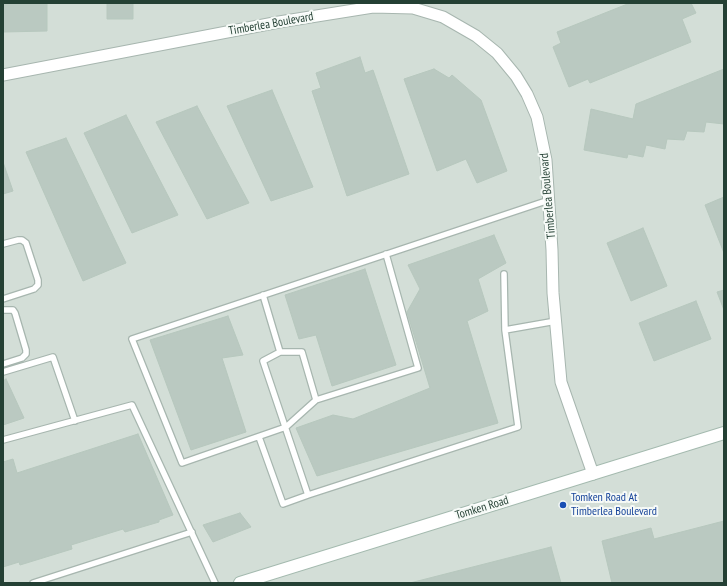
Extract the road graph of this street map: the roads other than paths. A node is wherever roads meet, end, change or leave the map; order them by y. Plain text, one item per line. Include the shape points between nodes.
1 (3, 75) edge
2 (549, 200) junction
3 (3, 244) edge
4 (386, 254) junction
5 (504, 274) dead end
6 (263, 295) junction
7 (3, 299) edge
8 (3, 310) edge
9 (556, 321) junction
10 (505, 330) junction
11 (280, 352) junction
12 (3, 364) edge
13 (3, 372) edge
14 (316, 400) junction
15 (75, 420) junction
16 (285, 428) junction
17 (724, 433) edge
18 (260, 437) junction
19 (3, 440) edge
20 (593, 474) junction
21 (308, 495) junction
22 (192, 532) junction
23 (34, 583) edge
24 (215, 583) edge
25 (240, 583) edge

1 - 2 street, Timberlea Boulevard via 374,7 413,8 443,17 476,36 497,53 516,76 537,117 546,160
2 - 4 lane
2 - 9 street, Timberlea Boulevard
3 - 7 lane via 18,240 26,243 38,280 38,285 34,289
4 - 6 lane
4 - 14 lane via 418,368
5 - 10 lane
6 - 11 lane
6 - 18 lane via 132,339 182,463
8 - 12 lane via 13,310 16,313 26,354 22,358
9 - 10 lane
9 - 20 street, Timberlea Boulevard via 561,382
10 - 21 lane via 518,427
11 - 14 lane via 302,352
11 - 16 lane via 263,361
13 - 15 lane via 53,357
14 - 16 lane
15 - 19 lane
15 - 22 lane via 132,405
16 - 18 lane
16 - 21 lane
17 - 20 main road, Tomken Road
18 - 21 lane via 283,504
20 - 25 main road, Tomken Road
22 - 23 lane
22 - 24 lane

